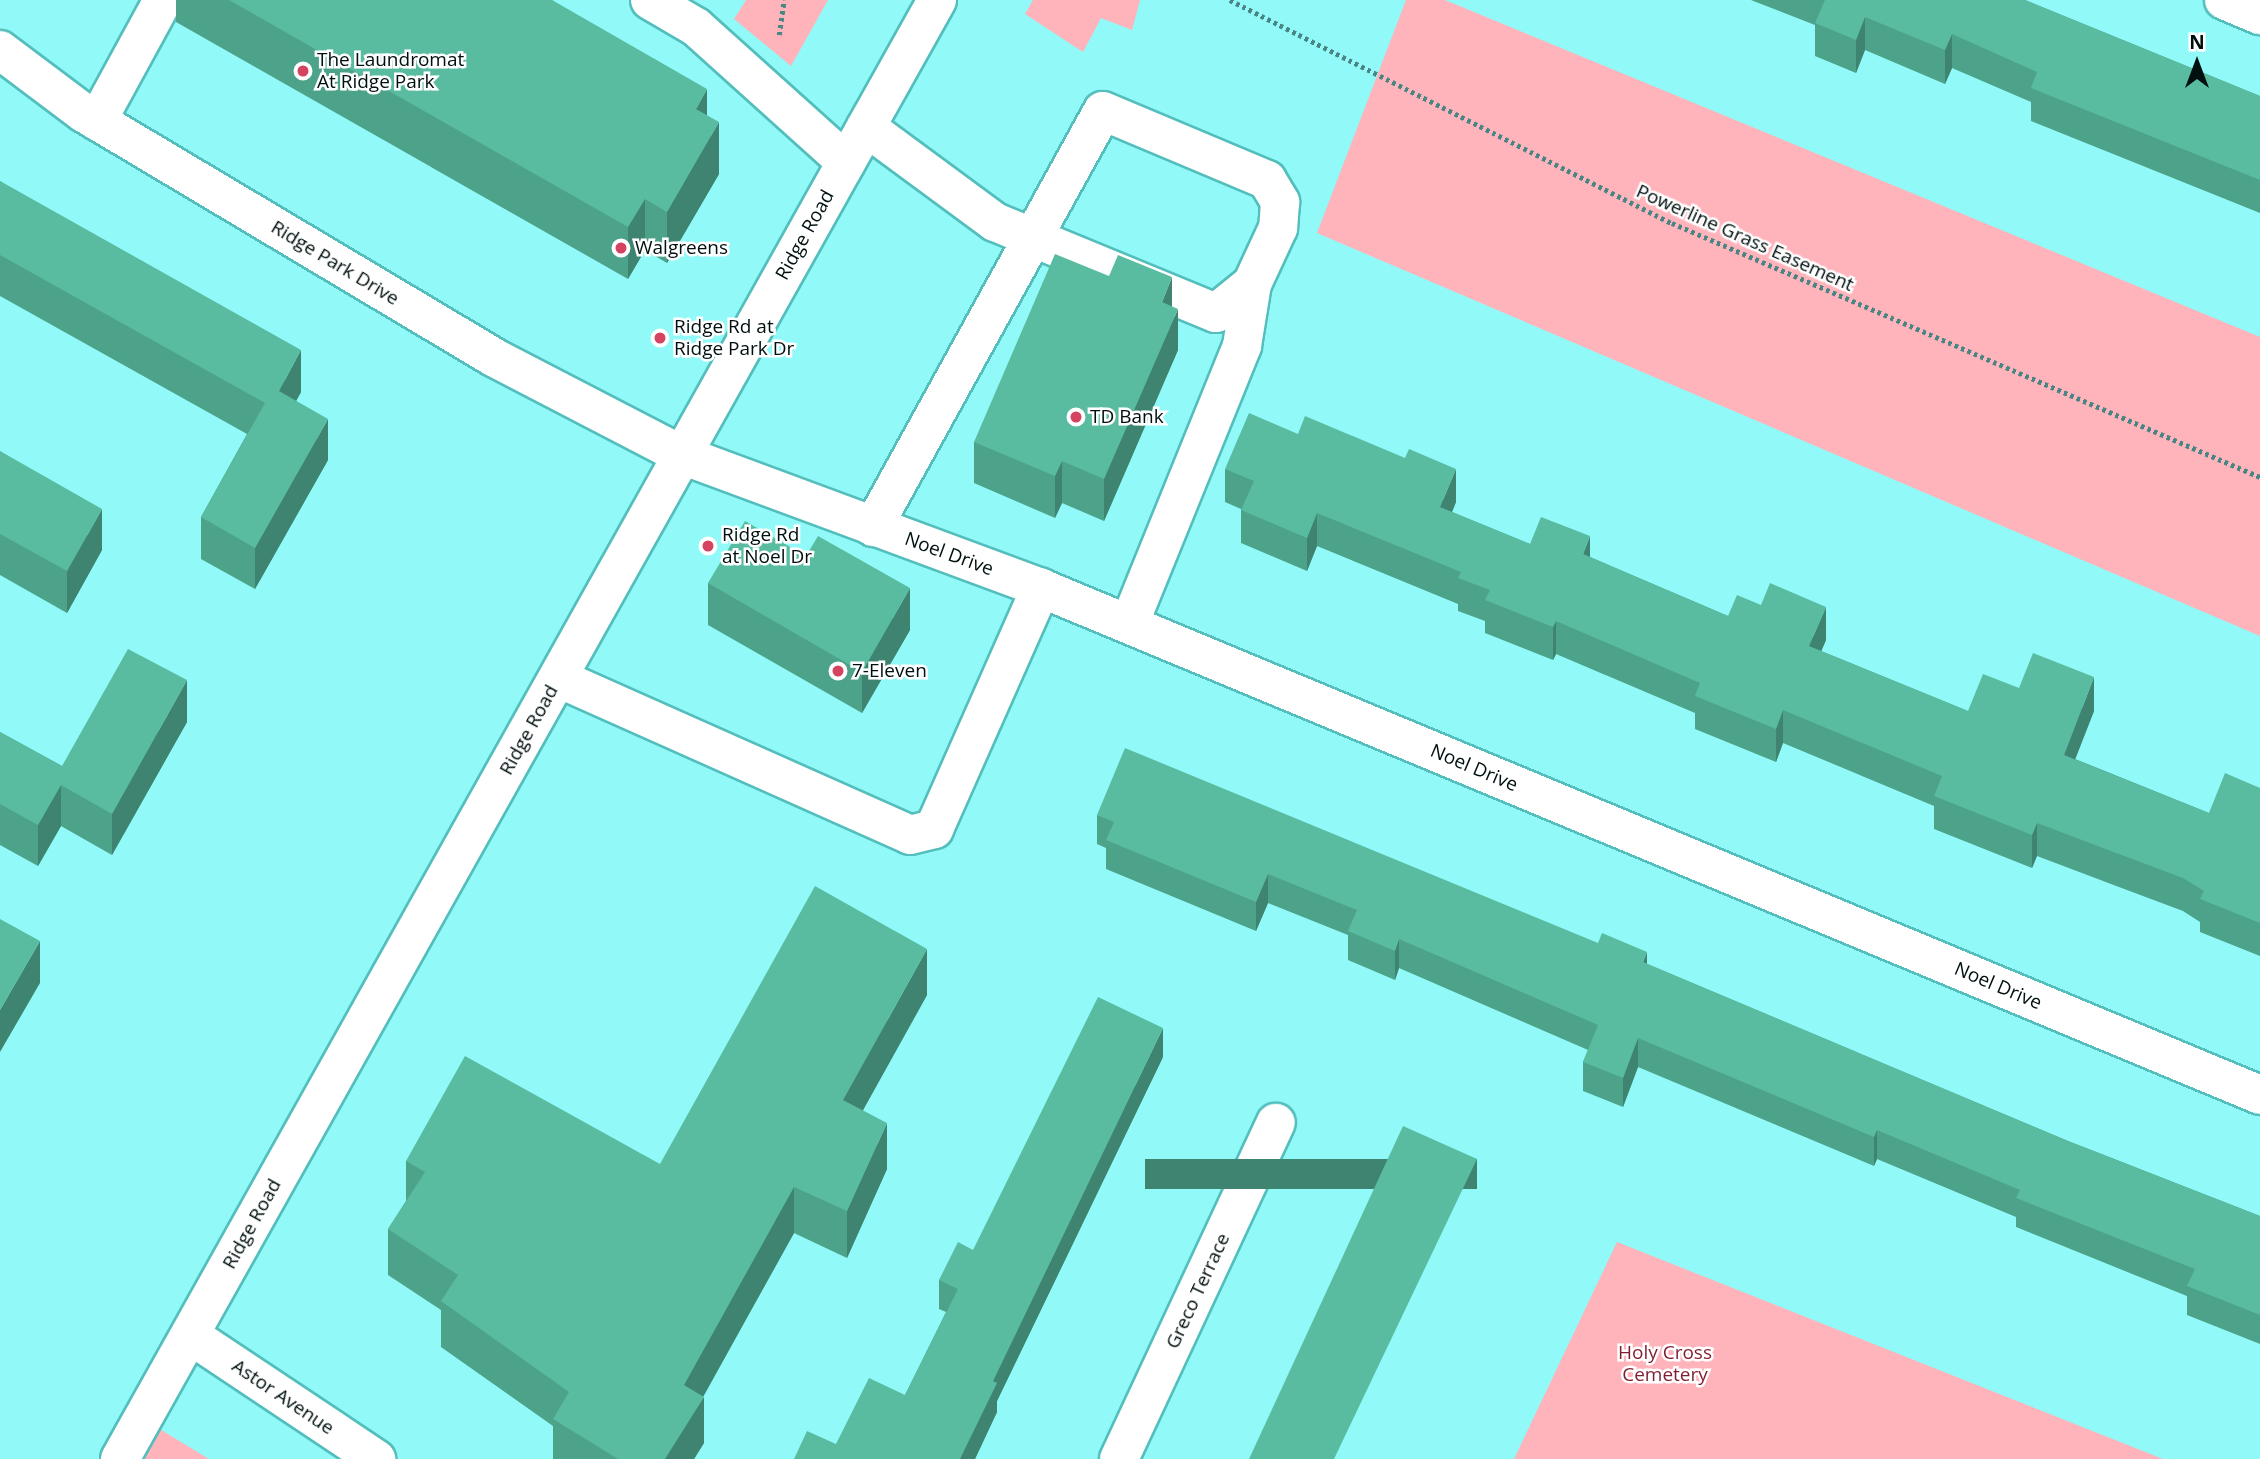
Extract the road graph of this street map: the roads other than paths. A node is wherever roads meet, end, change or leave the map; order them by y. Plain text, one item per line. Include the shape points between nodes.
1 (163, 0) edge
2 (650, 0) edge
3 (937, 0) edge
4 (2224, 0) edge
5 (2260, 15) edge
6 (0, 50) edge
7 (97, 121) junction
8 (866, 127) junction
9 (846, 162) junction
10 (1034, 237) junction
11 (1252, 284) junction
12 (1216, 313) junction
13 (1242, 346) junction
14 (682, 455) junction
15 (873, 527) junction
16 (1041, 588) junction
17 (1129, 624) junction
18 (558, 678) junction
19 (2260, 1095) edge
20 (1276, 1123) dead end
21 (190, 1335) junction
22 (120, 1459) edge
23 (376, 1459) edge
24 (1119, 1459) edge

1 - 7 street
2 - 9 street via 696,27
3 - 8 street, Ridge Road
4 - 5 street
6 - 7 street, Ridge Park Drive
7 - 14 street, Ridge Park Drive via 492,356
8 - 9 street, Ridge Road
8 - 10 street via 995,222
9 - 14 street, Ridge Road
10 - 11 street via 1103,111 1276,188 1278,228
10 - 12 street
10 - 15 street
11 - 12 street
11 - 13 street
12 - 13 street
13 - 17 street
14 - 15 street, Noel Drive
14 - 18 street, Ridge Road
15 - 16 street, Noel Drive
16 - 17 street, Noel Drive
16 - 18 street via 934,829 910,835
17 - 19 street, Noel Drive
18 - 21 street, Ridge Road
20 - 24 street, Greco Terrace
21 - 22 street, Ridge Road
21 - 23 street, Astor Avenue

